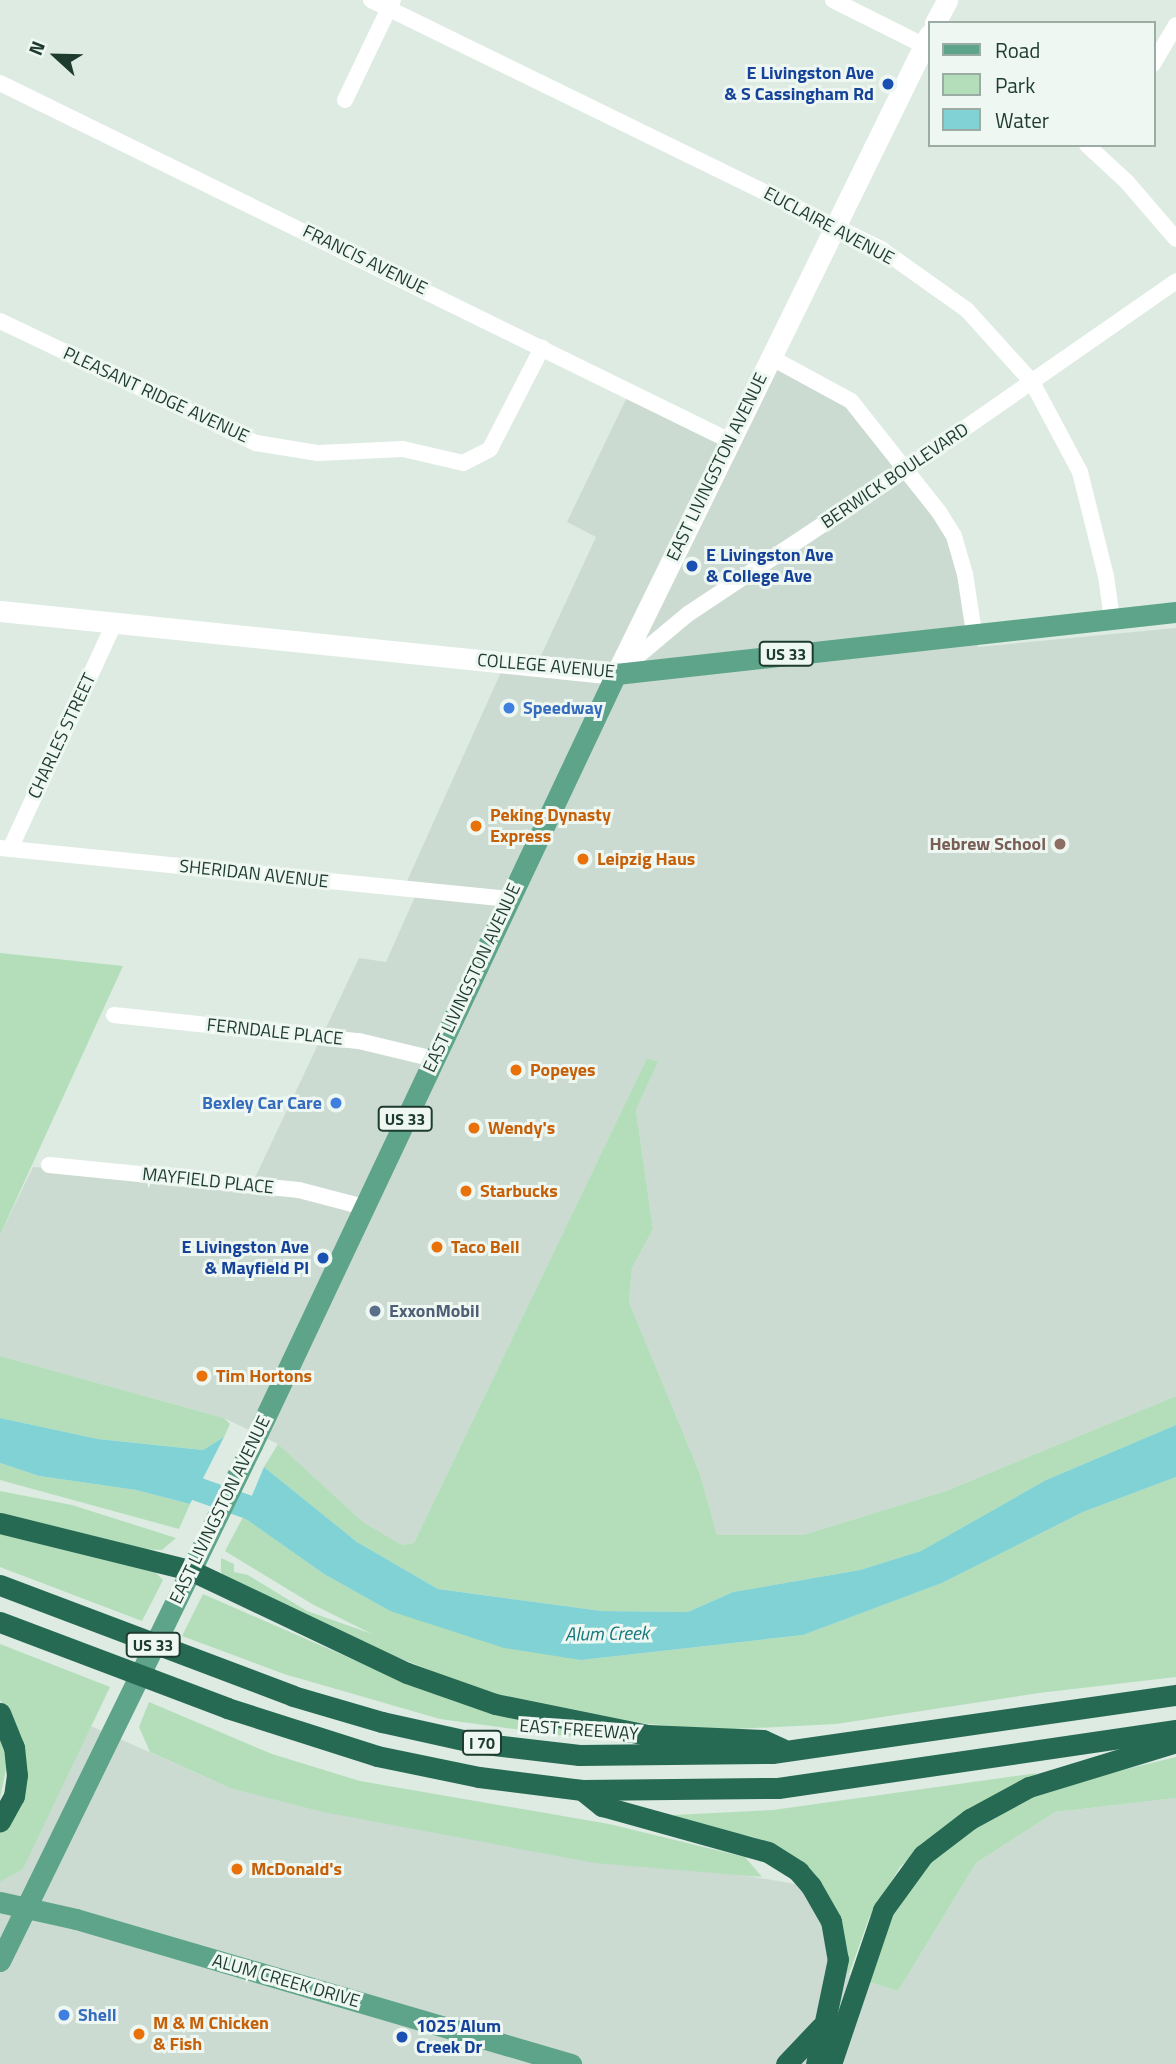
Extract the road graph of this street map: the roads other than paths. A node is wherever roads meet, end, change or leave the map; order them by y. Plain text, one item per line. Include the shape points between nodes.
1 (371, 0) edge
2 (833, 0) edge
3 (947, 0) edge
4 (391, 4) edge
5 (936, 21) edge
6 (1176, 25) edge
7 (928, 43) edge
8 (1155, 61) edge
9 (0, 83) edge
10 (345, 100) dead end
11 (1089, 147) edge
12 (835, 227) junction
13 (1176, 239) edge
14 (1176, 281) edge
15 (0, 321) edge
16 (541, 348) junction
17 (770, 357) junction
18 (1032, 382) junction
19 (730, 441) junction
20 (906, 469) junction
21 (0, 611) edge
22 (1176, 612) edge
23 (1112, 619) junction
24 (114, 622) junction
25 (974, 633) junction
26 (616, 674) junction
27 (5, 849) edge
28 (509, 899) junction
29 (114, 1015) dead end
30 (434, 1059) junction
31 (50, 1165) dead end
32 (364, 1208) junction
33 (0, 1523) edge
34 (190, 1570) junction
35 (0, 1586) edge
36 (0, 1622) edge
37 (1176, 1695) edge
38 (0, 1713) edge
39 (1176, 1730) edge
40 (1176, 1742) edge
41 (787, 1751) junction
42 (582, 1790) junction
43 (0, 1821) edge
44 (0, 1902) edge
45 (26, 1907) junction
46 (0, 1961) edge
47 (833, 1999) junction
48 (571, 2064) edge
49 (786, 2064) edge
50 (816, 2064) edge
51 (831, 2064) edge

1 - 4 street, EUCLAIRE AVENUE
2 - 7 street
3 - 5 main road
4 - 10 street
4 - 12 street, EUCLAIRE AVENUE
6 - 8 street
7 - 12 main road, EAST LIVINGSTON AVENUE
9 - 16 street, FRANCIS AVENUE
11 - 13 street
12 - 17 main road, EAST LIVINGSTON AVENUE
12 - 18 street, EUCLAIRE AVENUE via 881,249 967,310
14 - 18 street, BERWICK BOULEVARD
15 - 16 street, PLEASANT RIDGE AVENUE via 256,443 318,453 403,449 463,463 490,449
16 - 19 street, FRANCIS AVENUE
17 - 19 main road, EAST LIVINGSTON AVENUE
17 - 20 street via 851,401
18 - 20 street, BERWICK BOULEVARD
18 - 23 street, EUCLAIRE AVENUE via 1080,472 1107,576
19 - 26 main road, EAST LIVINGSTON AVENUE
20 - 25 street via 954,536
20 - 26 street, BERWICK BOULEVARD via 688,614
21 - 24 main road, COLLEGE AVENUE
22 - 23 main road, COLLEGE AVENUE / US 33
23 - 25 main road, COLLEGE AVENUE / US 33
24 - 26 main road, COLLEGE AVENUE
24 - 27 street, CHARLES STREET
25 - 26 main road, COLLEGE AVENUE / US 33
26 - 28 main road, EAST LIVINGSTON AVENUE / US 33
27 - 28 street, SHERIDAN AVENUE
28 - 30 main road, EAST LIVINGSTON AVENUE / US 33
29 - 30 street, FERNDALE PLACE via 359,1041
30 - 32 main road, EAST LIVINGSTON AVENUE / US 33
31 - 32 street, MAYFIELD PLACE via 299,1190
32 - 34 main road, EAST LIVINGSTON AVENUE / US 33
33 - 34 highway
34 - 41 highway via 407,1674 495,1704 648,1735 763,1740
34 - 45 main road, EAST LIVINGSTON AVENUE / US 33
35 - 41 highway, EAST FREEWAY / I 70 via 189,1658 382,1722 477,1743 613,1757
36 - 42 highway, I 70 via 174,1688 377,1756 479,1777
37 - 41 highway, EAST FREEWAY / I 70
38 - 43 highway via 14,1747 17,1775 13,1796
39 - 42 highway, I 70 via 778,1788
40 - 51 highway via 1030,1787 981,1812 923,1855 883,1910
42 - 47 highway via 602,1806 745,1842 798,1871 823,1905 837,1939
44 - 45 main road, ALUM CREEK DRIVE
45 - 46 main road, EAST LIVINGSTON AVENUE / US 33
45 - 48 main road, ALUM CREEK DRIVE
47 - 49 highway via 817,2034
47 - 50 highway

